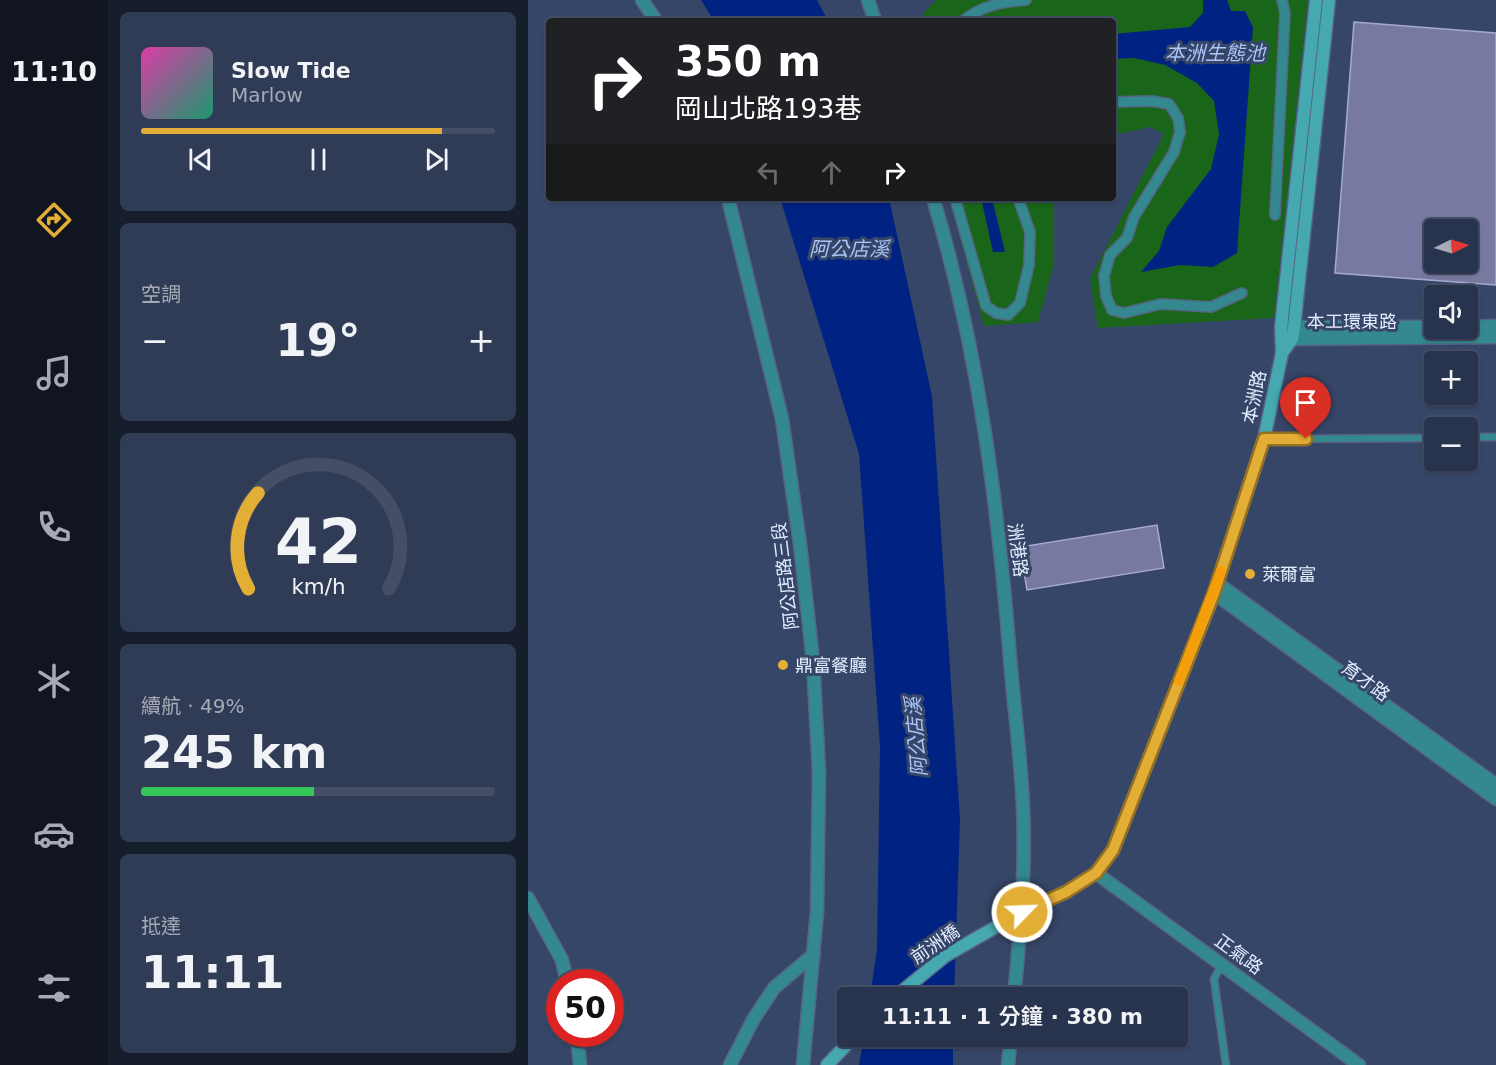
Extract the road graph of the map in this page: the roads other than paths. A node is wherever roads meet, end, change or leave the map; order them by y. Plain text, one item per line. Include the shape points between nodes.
1 (642, 0) edge
2 (868, 0) edge
3 (1026, 0) edge
4 (1282, 0) edge
5 (1316, 0) edge
6 (1329, 0) edge
7 (654, 18) edge
8 (875, 18) edge
9 (966, 18) edge
10 (1116, 102) edge
11 (729, 201) edge
12 (934, 201) edge
13 (956, 201) edge
14 (1019, 201) edge
15 (1275, 215) dead end
16 (1242, 293) dead end
17 (1496, 326) edge
18 (1424, 327) edge
19 (1478, 327) edge
20 (1287, 333) junction
21 (1496, 338) edge
22 (1478, 437) edge
23 (1496, 437) edge
24 (1424, 438) edge
25 (1264, 439) junction
26 (1216, 588) junction
27 (1496, 785) edge
28 (1496, 799) edge
29 (1096, 873) junction
30 (528, 898) edge
31 (1022, 912) junction
32 (814, 954) junction
33 (1222, 964) junction
34 (564, 969) edge
35 (907, 987) edge
36 (1015, 987) edge
37 (578, 1047) edge
38 (844, 1047) edge
39 (1010, 1047) edge
40 (827, 1064) edge
41 (580, 1065) edge
42 (730, 1065) edge
43 (803, 1065) edge
44 (1008, 1065) edge
45 (1226, 1065) edge
46 (1359, 1065) edge

1 - 7 street
2 - 8 street
3 - 9 street via 995,3
4 - 15 street via 1285,13
5 - 20 main road, 本洲路
6 - 20 main road, 本洲路
10 - 16 street via 1169,104 1178,118 1180,132 1174,152 1134,217 1127,238 1110,255 1104,276 1112,310 1124,313 1161,304 1211,307
11 - 32 street, 阿公店路三段 via 782,419 808,605 819,772
12 - 31 street, 洲港路 via 969,344 987,445 1005,588 1023,808
13 - 14 street via 986,306 1008,315 1020,303 1029,265 1030,232
17 - 19 street
18 - 20 street, 本工環東路
20 - 21 street, 本工環東路
20 - 25 main road, 本洲路
22 - 23 lane
24 - 25 lane
25 - 26 main road, 本洲路
26 - 27 street, 育才路
26 - 28 street, 育才路
26 - 29 main road, 本洲路 via 1113,850
29 - 31 main road, 本洲路
29 - 33 street, 正氣路
30 - 34 street
31 - 35 main road, 前洲橋 via 945,956
31 - 36 street, 洲港路
32 - 42 street via 774,988
32 - 43 street, 阿公店路三段
33 - 45 lane via 1214,979
33 - 46 street, 正氣路
37 - 41 street
38 - 40 main road
39 - 44 street

